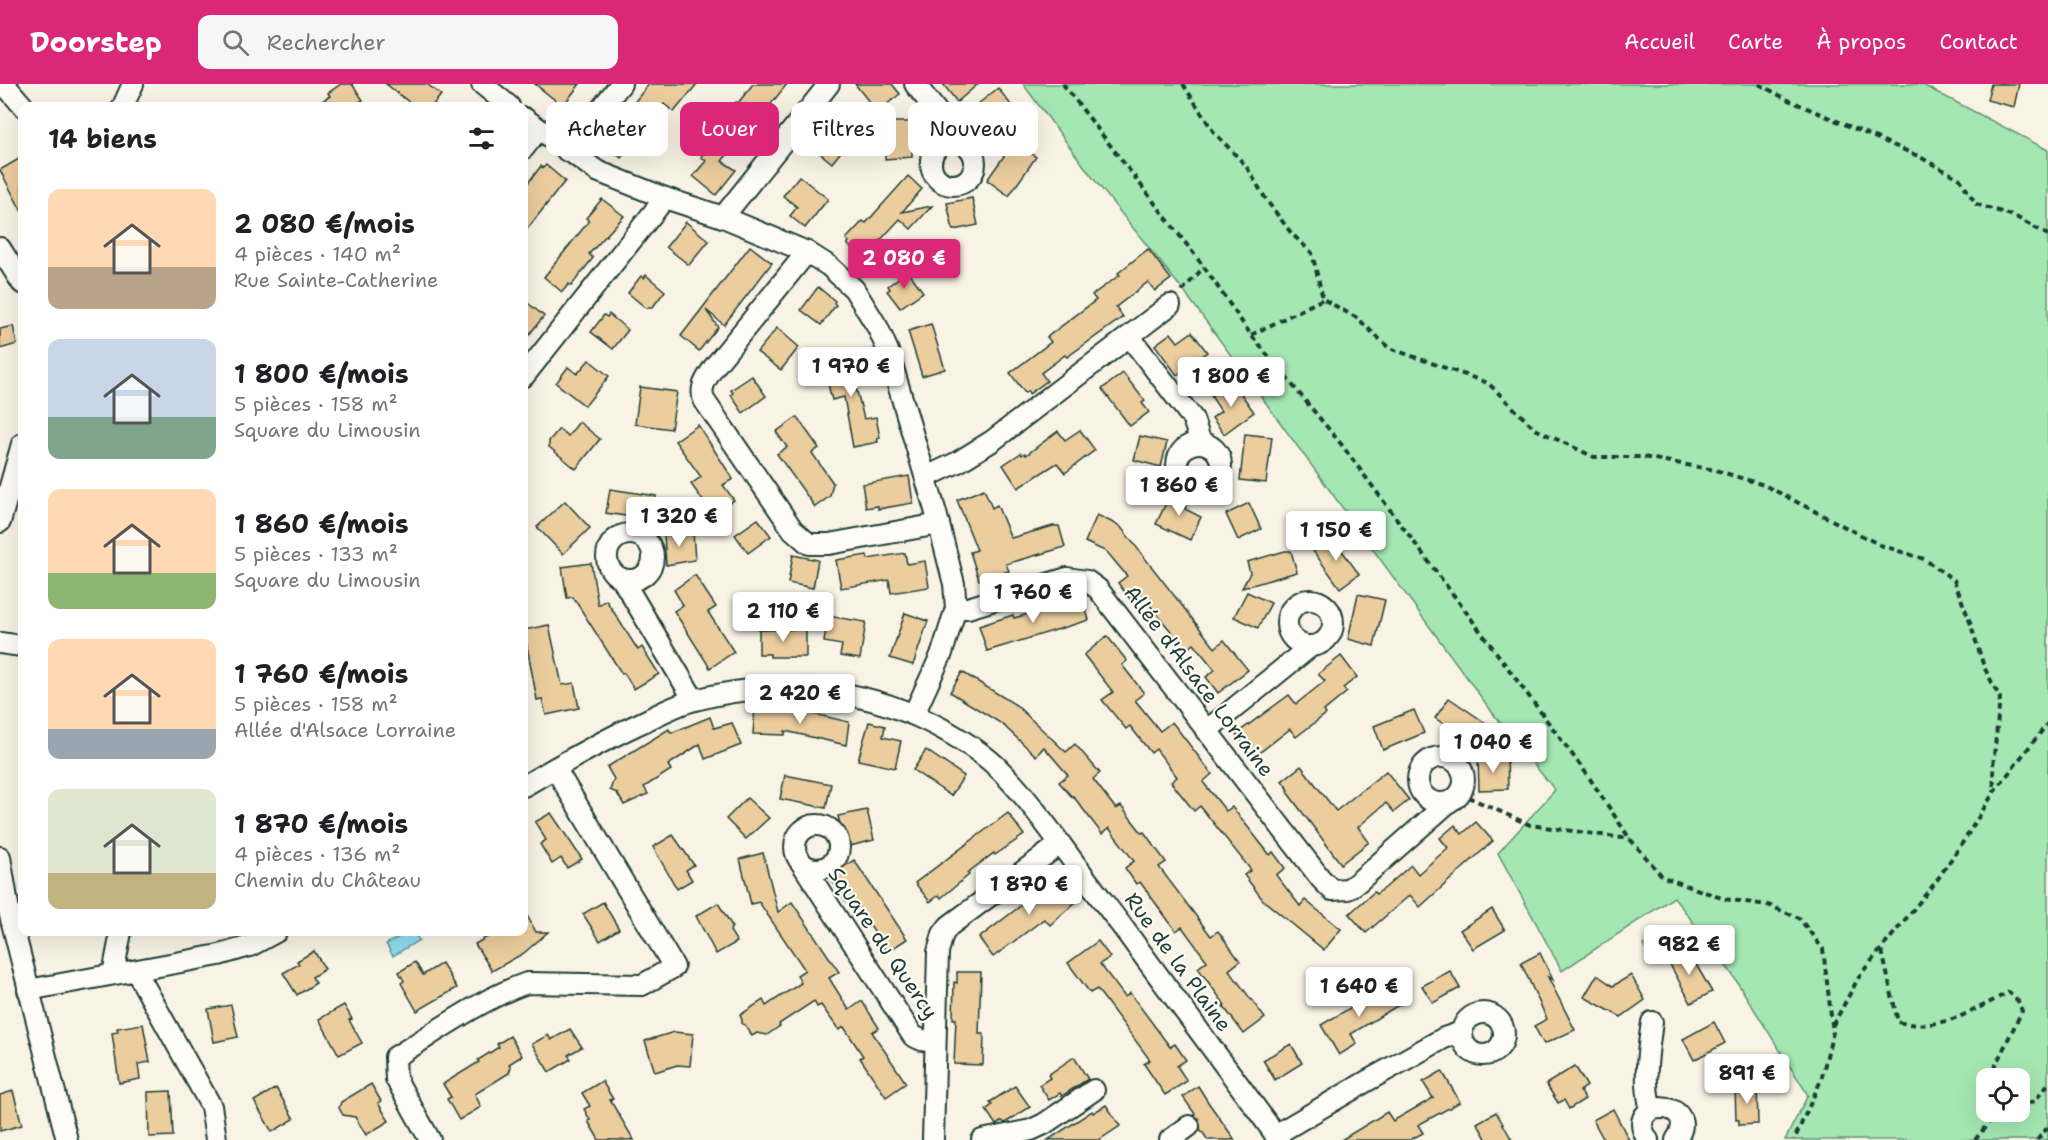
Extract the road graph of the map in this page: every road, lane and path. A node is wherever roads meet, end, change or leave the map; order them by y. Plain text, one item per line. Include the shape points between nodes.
1 (4, 84) edge
2 (133, 84) edge
3 (482, 84) edge
4 (621, 84) edge
5 (829, 84) edge
6 (915, 84) edge
7 (1063, 84) edge
8 (1183, 84) edge
9 (1759, 84) edge
10 (20, 102) edge
11 (125, 102) edge
12 (504, 102) edge
13 (606, 102) edge
14 (929, 102) edge
15 (531, 124) edge
16 (546, 135) edge
17 (574, 156) edge
18 (665, 198) junction
19 (723, 217) junction
20 (2048, 235) edge
21 (0, 248) edge
22 (807, 252) junction
23 (1204, 267) junction
24 (18, 277) edge
25 (1323, 299) junction
26 (1170, 305) joint
27 (1251, 335) junction
28 (1130, 337) junction
29 (528, 371) edge
30 (1201, 443) dead end
31 (18, 458) edge
32 (926, 477) junction
33 (0, 522) edge
34 (939, 524) junction
35 (622, 579) dead end
36 (956, 608) junction
37 (0, 644) edge
38 (18, 646) edge
39 (1311, 646) dead end
40 (693, 700) junction
41 (914, 714) junction
42 (2048, 723) edge
43 (1206, 731) junction
44 (555, 768) junction
45 (528, 784) edge
46 (1994, 792) junction
47 (1455, 797) joint
48 (1630, 839) junction
49 (1060, 844) junction
50 (0, 857) edge
51 (799, 859) dead end
52 (120, 936) edge
53 (269, 936) edge
54 (1881, 950) junction
55 (136, 971) junction
56 (113, 974) junction
57 (28, 990) junction
58 (1652, 1022) dead end
59 (1833, 1026) junction
60 (1462, 1032) dead end
61 (934, 1042) junction
62 (1996, 1068) edge
63 (2048, 1084) edge
64 (1094, 1090) dead end
65 (2030, 1103) edge
66 (1651, 1110) junction
67 (1988, 1122) edge
68 (1189, 1126) dead end
69 (2048, 1127) edge
70 (1277, 1138) edge
71 (216, 1139) edge
72 (67, 1140) edge
73 (430, 1140) edge
74 (933, 1140) edge
75 (982, 1140) edge
76 (1170, 1140) edge
77 (1647, 1140) edge
78 (1676, 1140) edge
79 (1794, 1140) edge
80 (1975, 1140) edge
81 (2037, 1140) edge

1 - 10 street
2 - 11 street
3 - 12 street
4 - 13 street
5 - 19 street
6 - 14 street
7 - 23 path
8 - 25 path via 1213,131 1246,166 1292,234 1312,253
9 - 20 path via 1918,156 1960,179 1976,204 2014,216
15 - 16 street
17 - 18 street via 597,171
18 - 19 street
18 - 29 street
19 - 22 street
21 - 24 street
22 - 32 street via 854,289 878,328
22 - 34 street via 714,367 701,394 793,530 809,543
23 - 26 path
23 - 27 path
25 - 27 path
25 - 46 path via 1358,318 1389,348 1488,383 1535,429 1594,457 1643,457 1764,484 1880,545 1924,559 1954,580 1984,668 2000,698
26 - 28 street
27 - 48 path via 1341,444 1586,773
28 - 30 street via 1193,418
28 - 32 street via 992,441
31 - 33 street
32 - 34 street
34 - 36 street
35 - 40 street
36 - 41 street via 942,653
36 - 43 street, Allée d'Alsace Lorraine via 968,608 1067,578 1087,581 1098,589
37 - 38 street
39 - 43 street
40 - 41 street, Rue de la Plaine via 750,689 800,689 840,692
40 - 44 street, Rue de la Plaine via 614,735
41 - 49 street, Rue de la Plaine via 973,747 994,765
42 - 46 path
43 - 47 street, Allée d'Alsace Lorraine via 1332,890 1348,889 1358,882
44 - 45 street, Rue de la Plaine
44 - 73 street via 674,967 642,985 527,983 395,1057 396,1078
46 - 54 path via 1935,883
47 - 48 path via 1530,825
48 - 59 path via 1662,877 1724,899 1768,905 1799,918 1823,950
49 - 61 street via 943,934 938,952
49 - 70 street, Rue de la Plaine
50 - 57 street
51 - 61 street, Square du Quercy via 913,1036
52 - 56 street
53 - 55 street via 219,955
54 - 59 path via 1860,975
54 - 62 path via 1898,1022 1945,1023 2009,993 2018,1001 2022,1011
55 - 56 street
55 - 71 street via 211,1106
56 - 57 street
57 - 72 street
58 - 66 street via 1647,1057
59 - 79 path via 1821,1080
60 - 70 street via 1377,1075
61 - 74 street
63 - 65 path
64 - 75 street via 1031,1130
66 - 77 street via 1642,1124
66 - 78 street via 1667,1107 1679,1117 1682,1125
67 - 80 path
68 - 76 street
69 - 81 path

